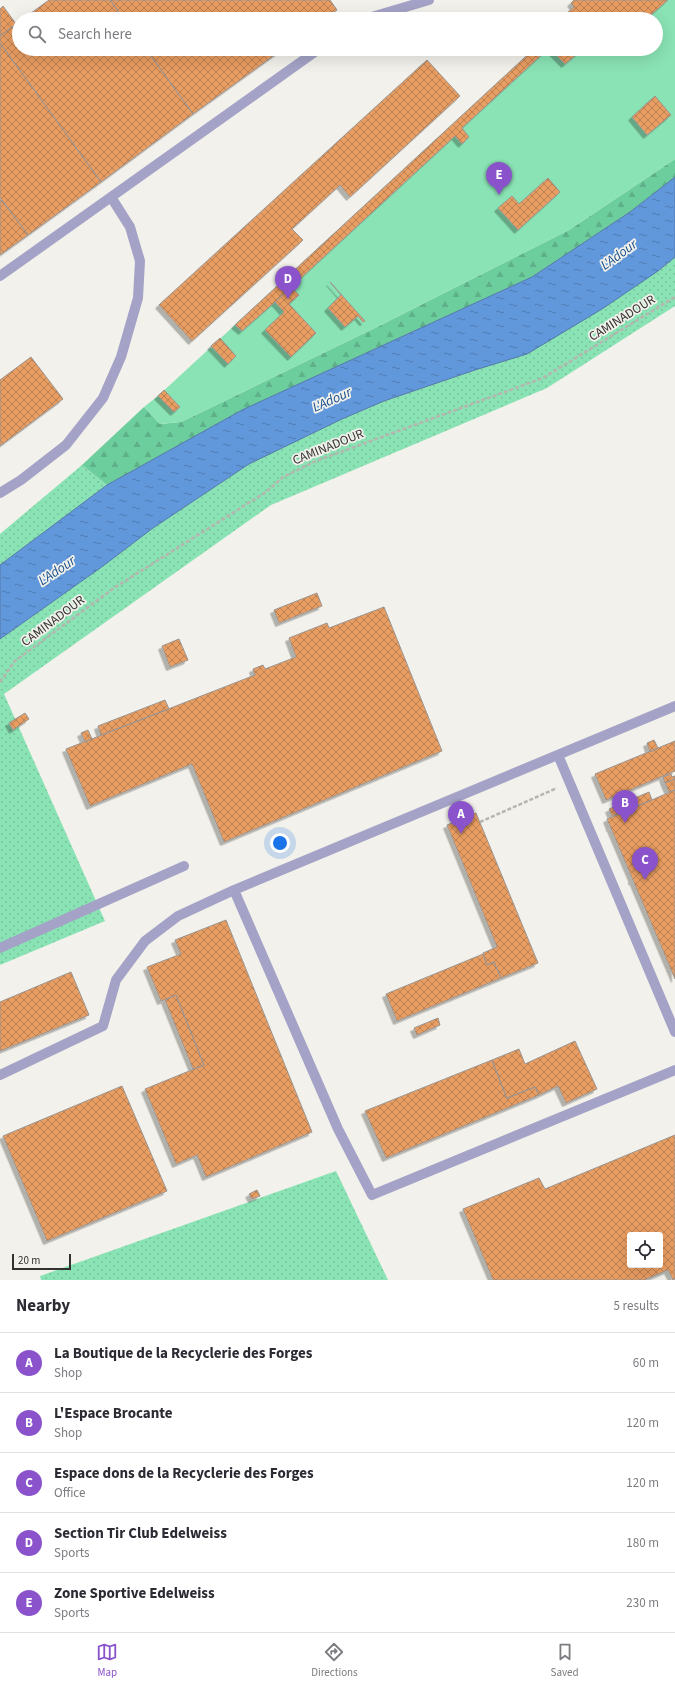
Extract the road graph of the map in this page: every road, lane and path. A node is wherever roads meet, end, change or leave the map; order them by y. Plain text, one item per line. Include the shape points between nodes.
1 (429, 0) edge
2 (389, 12) edge
3 (309, 56) edge
4 (111, 197) junction
5 (0, 276) edge
6 (675, 297) edge
7 (0, 492) edge
8 (0, 682) edge
9 (675, 706) edge
10 (558, 755) junction
11 (570, 782) junction
12 (480, 822) dead end
13 (184, 866) dead end
14 (234, 890) junction
15 (0, 948) edge
16 (675, 1032) edge
17 (675, 1070) edge
18 (0, 1074) edge

1 - 2 lane
3 - 4 lane
4 - 5 lane
4 - 7 lane via 130,227 140,261 138,298 121,356 103,398 66,445 21,480
6 - 8 path, CAMINADOUR via 543,378 316,461 283,477 266,492 114,588 15,661
9 - 10 lane
10 - 11 lane
10 - 14 lane
11 - 12 path
11 - 16 lane
13 - 15 lane
14 - 17 lane via 338,1130 372,1195
14 - 18 lane via 178,916 145,940 116,980 103,1026

